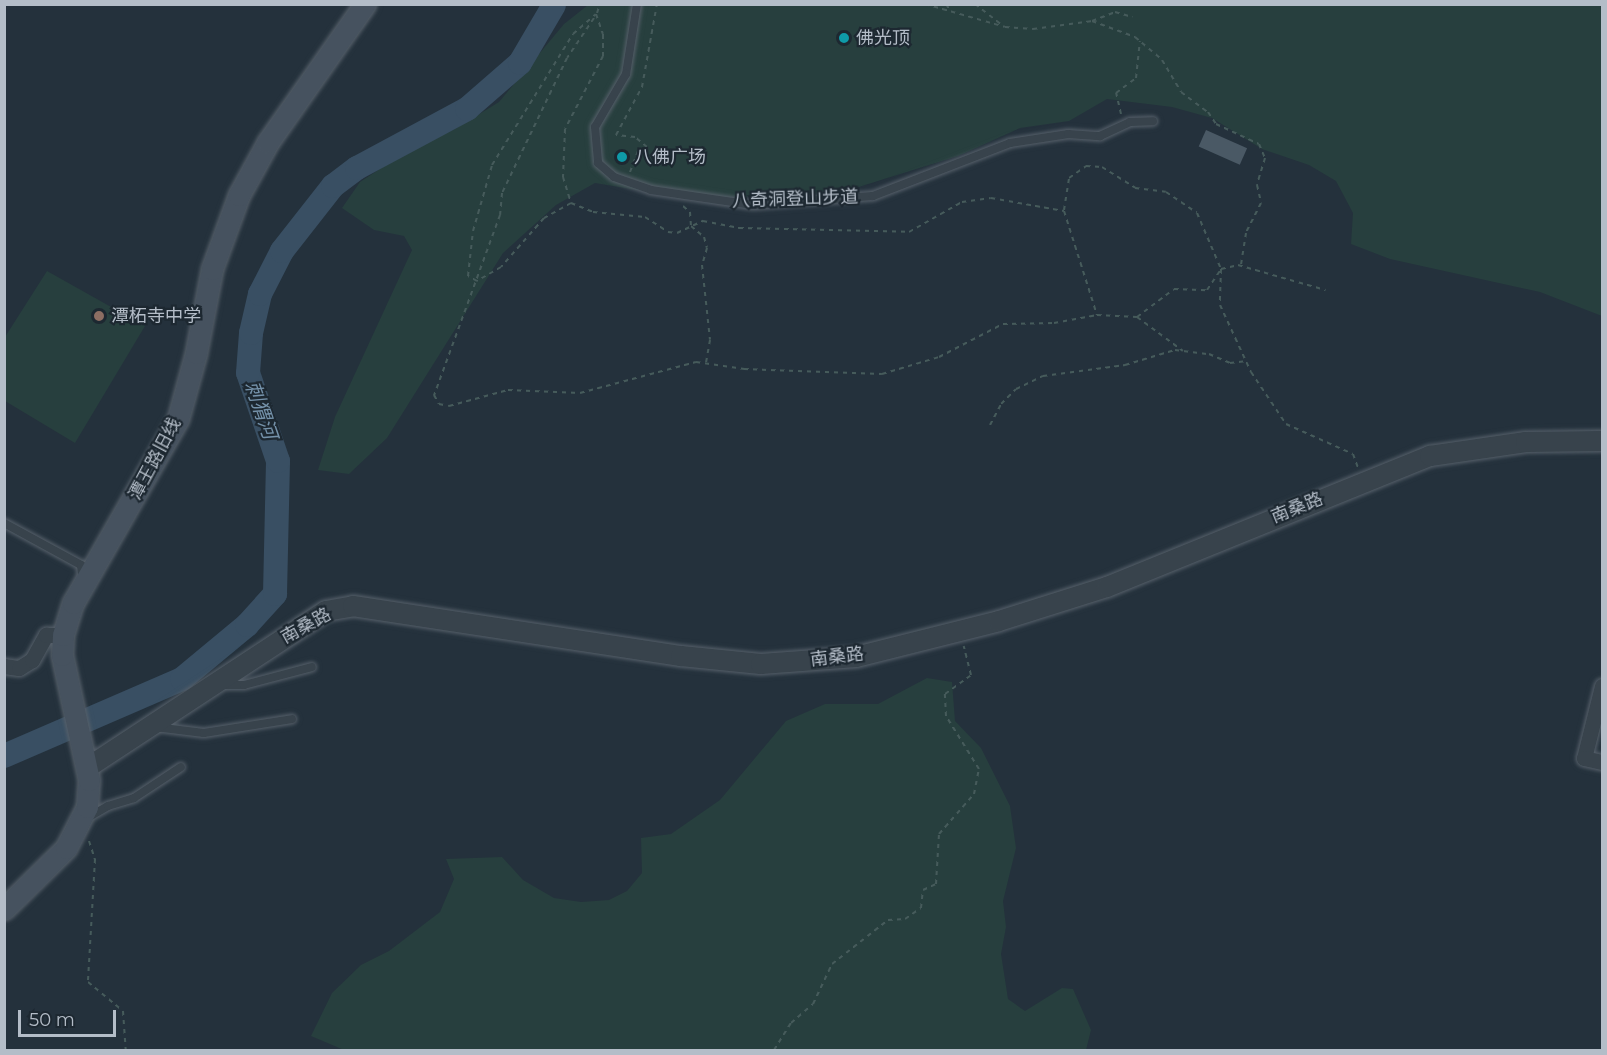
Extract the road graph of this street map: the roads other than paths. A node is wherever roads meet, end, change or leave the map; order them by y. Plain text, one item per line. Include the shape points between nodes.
1 (365, 4) edge
2 (637, 4) edge
3 (1153, 121) dead end
4 (1602, 441) edge
5 (4, 523) edge
6 (84, 582) junction
7 (63, 635) junction
8 (4, 666) edge
9 (312, 667) dead end
10 (212, 684) junction
11 (1602, 686) edge
12 (292, 719) dead end
13 (150, 726) junction
14 (1602, 762) edge
15 (86, 763) junction
16 (181, 767) dead end
17 (83, 821) junction
18 (4, 909) edge

1 - 6 main road, 潭王路旧线 via 268,142 239,195 212,269 178,419 164,450
2 - 3 lane, 八奇洞登山步道 via 626,74 596,128 598,163 624,181 670,193 753,205 873,196 1010,143 1068,134 1100,136 1125,125
4 - 10 street, 南桑路 via 1526,442 1430,456 1107,587 961,631 856,657 761,664 681,656 353,606 318,615
5 - 6 lane via 81,565
6 - 7 main road, 潭王路旧线
7 - 8 street via 46,635 32,660 19,668
7 - 15 main road, 潭王路旧线 via 68,688
9 - 10 lane via 244,685
10 - 13 street, 南桑路
11 - 14 street via 1584,758
12 - 13 lane via 204,733
13 - 15 street, 南桑路
15 - 17 main road, 潭王路旧线 via 89,792
16 - 17 lane via 142,793
17 - 18 main road, 潭王路旧线 via 53,863

